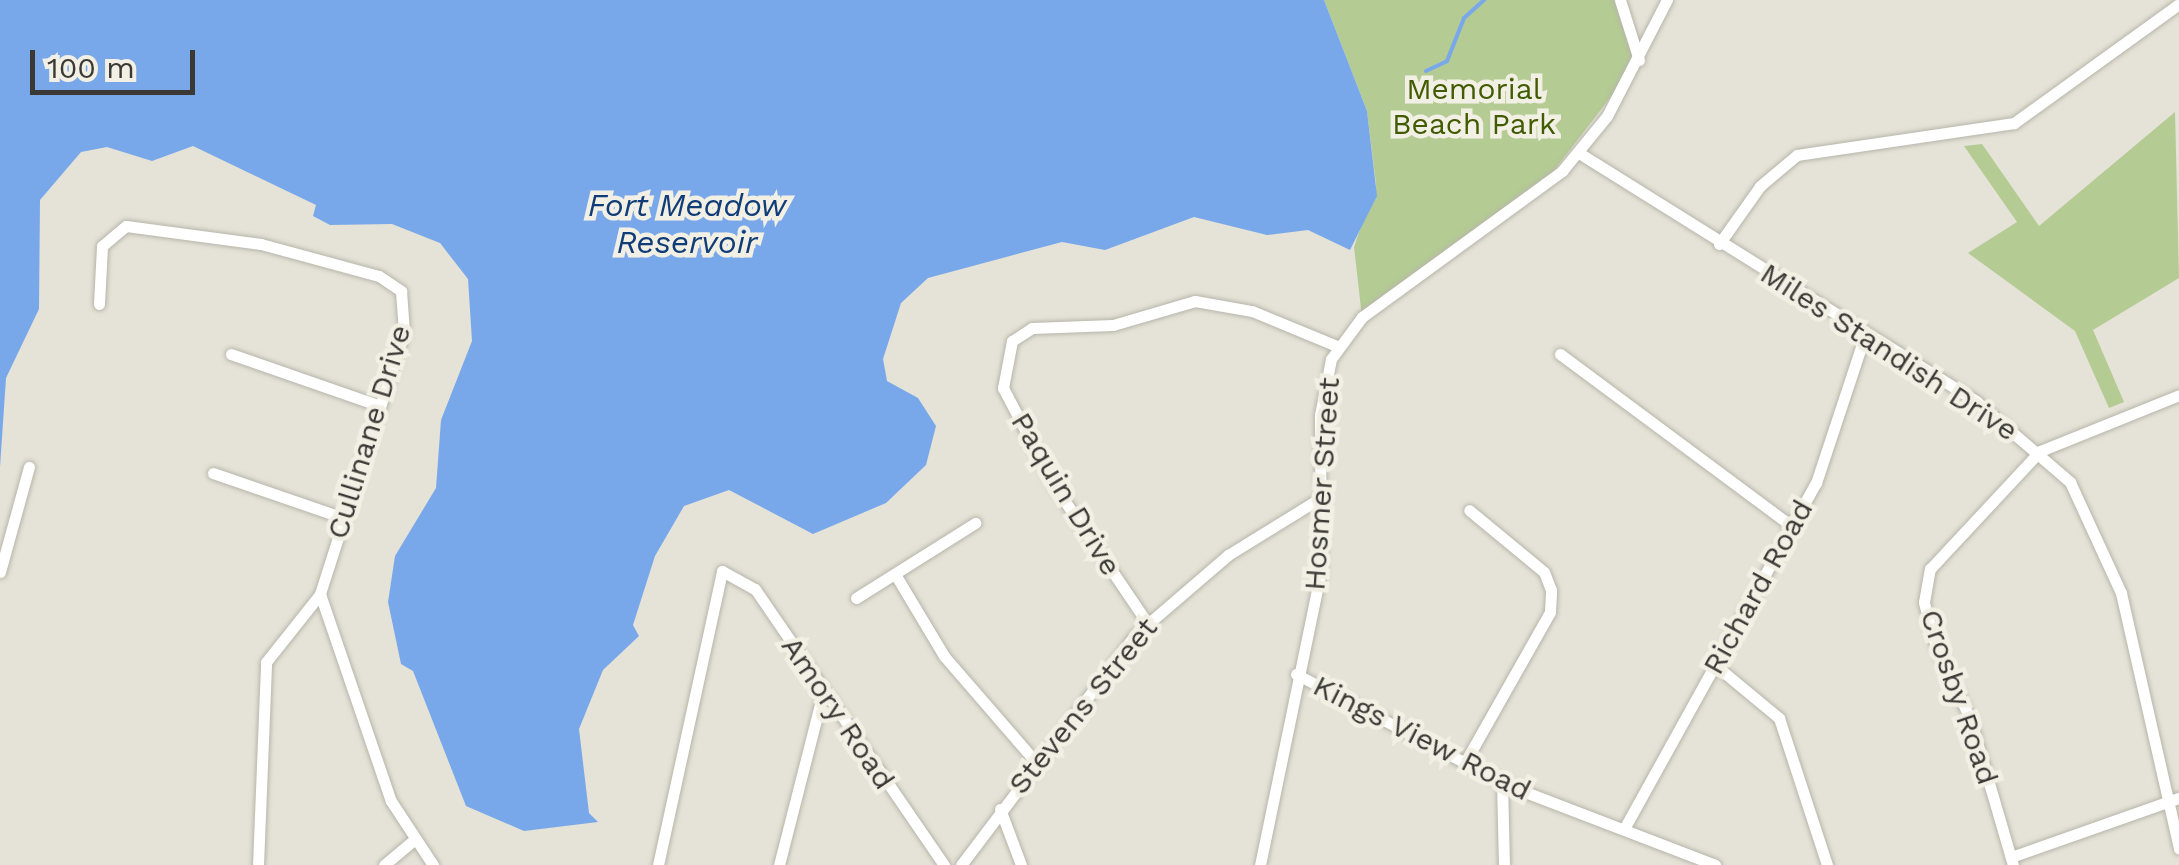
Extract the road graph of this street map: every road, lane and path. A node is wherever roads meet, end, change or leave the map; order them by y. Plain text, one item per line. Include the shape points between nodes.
1 (1620, 0) edge
2 (1667, 0) edge
3 (2179, 4) edge
4 (1639, 60) junction
5 (1579, 153) junction
6 (1719, 244) junction
7 (99, 304) dead end
8 (1865, 336) junction
9 (1337, 346) junction
10 (232, 354) dead end
11 (1560, 354) dead end
12 (2179, 395) edge
13 (380, 406) junction
14 (2040, 452) junction
15 (28, 468) dead end
16 (212, 473) dead end
17 (1322, 496) junction
18 (1469, 510) dead end
19 (342, 517) junction
20 (974, 524) dead end
21 (1792, 526) junction
22 (0, 572) edge
23 (895, 574) junction
24 (320, 594) junction
25 (856, 598) dead end
26 (1148, 624) junction
27 (1715, 666) junction
28 (1296, 674) junction
29 (823, 692) junction
30 (1035, 761) junction
31 (1464, 764) junction
32 (1502, 782) junction
33 (2179, 798) edge
34 (2167, 805) junction
35 (1000, 809) junction
36 (1626, 826) junction
37 (411, 842) junction
38 (2179, 848) edge
39 (2012, 861) edge
40 (258, 865) edge
41 (384, 865) edge
42 (433, 865) edge
43 (658, 865) edge
44 (780, 865) edge
45 (944, 865) edge
46 (961, 865) edge
47 (1021, 865) edge
48 (1260, 865) edge
49 (1504, 865) edge
50 (1715, 865) edge
51 (1827, 865) edge

1 - 4 street
2 - 4 street, Hosmer Street
3 - 6 street via 2014,124 1796,155 1760,186
4 - 5 street, Hosmer Street
5 - 6 street, Miles Standish Drive
5 - 9 street, Hosmer Street via 1519,210 1362,317
6 - 8 street, Miles Standish Drive
7 - 13 street, Cullinane Drive via 102,246 119,226 244,240 388,279 406,321
8 - 14 street, Miles Standish Drive
8 - 21 street, Richard Road via 1830,446
9 - 17 street, Hosmer Street via 1321,397
9 - 26 street, Paquin Drive via 1252,311 1195,301 1113,325 1032,328 1012,341 1003,388 1054,486
10 - 13 street
11 - 21 street
12 - 14 street
13 - 19 street, Cullinane Drive
14 - 34 street, Miles Standish Drive via 2083,502 2121,593
14 - 39 street, Crosby Road via 1930,570 1924,602
15 - 22 street
16 - 19 street
17 - 26 street, Stevens Street via 1248,540
17 - 28 street, Hosmer Street via 1321,570
18 - 31 street via 1544,572 1551,590 1550,612
19 - 24 street, Cullinane Drive
20 - 23 street
21 - 27 street, Richard Road
23 - 25 street
23 - 30 street via 944,656
24 - 37 street
24 - 40 street via 266,662
26 - 30 street, Stevens Street
27 - 36 street, Richard Road
27 - 51 street via 1779,718
28 - 31 street, Kings View Road
28 - 48 street, Hosmer Street
29 - 43 street, Amory Road via 755,589 727,572 714,583
29 - 44 street
29 - 45 street, Amory Road
30 - 35 street, Stevens Street
31 - 32 street, Kings View Road
32 - 36 street, Kings View Road
32 - 49 street
33 - 34 street
34 - 38 street, Miles Standish Drive
34 - 39 street
35 - 46 street, Stevens Street
35 - 47 street
36 - 50 street, Kings View Road
37 - 41 street
37 - 42 street

